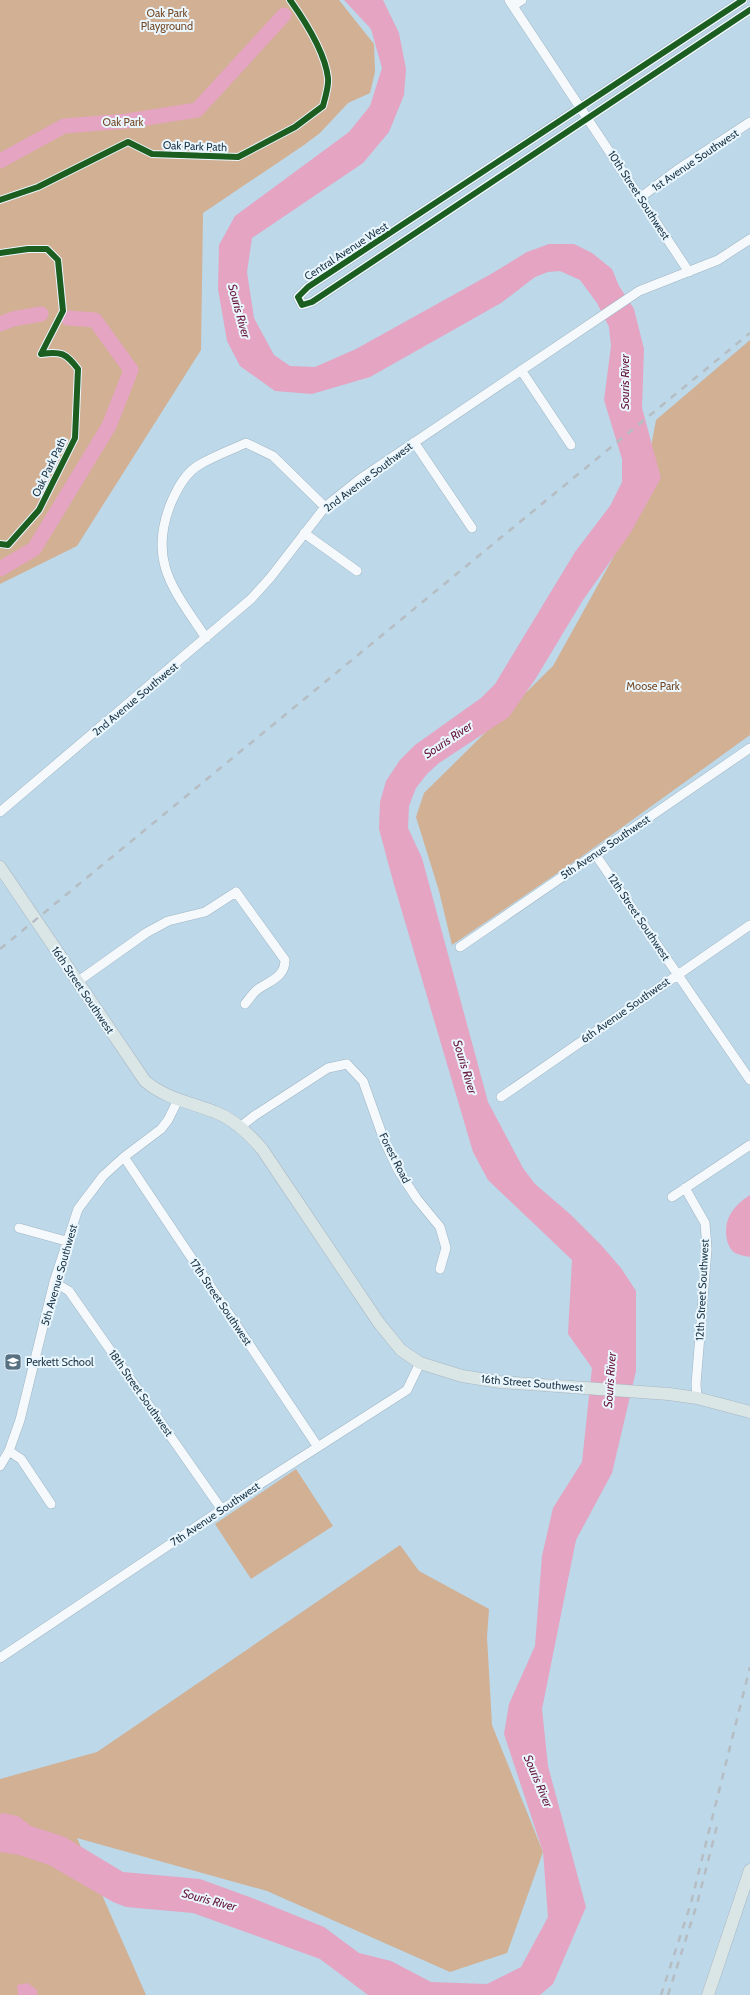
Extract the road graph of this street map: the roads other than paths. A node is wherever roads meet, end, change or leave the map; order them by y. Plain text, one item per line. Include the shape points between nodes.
1 (522, 0) edge
2 (743, 0) edge
3 (511, 3) edge
4 (750, 10) edge
5 (581, 108) junction
6 (588, 118) junction
7 (750, 122) edge
8 (641, 198) junction
9 (750, 239) edge
10 (689, 272) junction
11 (521, 370) junction
12 (414, 442) junction
13 (571, 445) dead end
14 (325, 507) junction
15 (472, 528) dead end
16 (304, 533) junction
17 (357, 571) dead end
18 (206, 638) junction
19 (750, 748) edge
20 (0, 812) edge
21 (595, 854) junction
22 (0, 867) edge
23 (750, 924) edge
24 (460, 948) dead end
25 (678, 974) junction
26 (77, 982) junction
27 (245, 1004) dead end
28 (750, 1080) edge
29 (501, 1097) dead end
30 (178, 1100) junction
31 (240, 1127) junction
32 (750, 1145) edge
33 (124, 1157) junction
34 (684, 1188) junction
35 (672, 1197) dead end
36 (19, 1228) dead end
37 (66, 1241) junction
38 (440, 1269) dead end
39 (54, 1282) junction
40 (420, 1363) junction
41 (697, 1398) junction
42 (750, 1412) edge
43 (318, 1447) junction
44 (9, 1451) junction
45 (0, 1466) edge
46 (51, 1504) dead end
47 (222, 1510) junction
48 (0, 1658) edge
49 (750, 1870) edge
50 (708, 1995) edge

1 - 3 street
2 - 5 street
3 - 5 street, 10th Street Southwest
4 - 6 street, Central Avenue West
5 - 6 street, 10th Street Southwest
5 - 6 street, Central Avenue West via 308,287 298,297 302,305 312,302
6 - 8 street, 10th Street Southwest
7 - 8 street, 1st Avenue Southwest via 677,170
8 - 10 street, 10th Street Southwest
9 - 10 street, 2nd Avenue Southwest via 718,260
10 - 11 street, 2nd Avenue Southwest via 639,291
11 - 12 street, 2nd Avenue Southwest
11 - 13 street
12 - 14 street, 2nd Avenue Southwest
12 - 15 street
14 - 16 street, 2nd Avenue Southwest
14 - 18 street via 273,456 246,443 198,465 178,487 167,513 160,547 163,565 172,585
16 - 17 street
16 - 18 street, 2nd Avenue Southwest via 251,599
18 - 20 street, 2nd Avenue Southwest
19 - 21 street, 5th Avenue Southwest
21 - 24 street, 5th Avenue Southwest
21 - 25 street, 12th Street Southwest
22 - 26 main road, 16th Street Southwest
23 - 25 street, 6th Avenue Southwest
25 - 28 street, 12th Street Southwest
25 - 29 street, 6th Avenue Southwest
26 - 27 street via 168,921 205,912 236,892 285,960 285,968 280,976 256,990
26 - 30 main road, 16th Street Southwest via 145,1081 157,1091
30 - 31 main road via 215,1112
30 - 33 street, 5th Avenue Southwest via 161,1129
31 - 38 street, Forest Road via 328,1068 347,1064 364,1081 384,1140 398,1170 440,1228 446,1248
31 - 40 main road, 16th Street Southwest via 262,1149 379,1323 401,1350
32 - 34 street
33 - 37 street, 5th Avenue Southwest via 103,1176 78,1210
33 - 43 street, 17th Street Southwest
34 - 35 street
34 - 41 street, 12th Street Southwest via 705,1223 707,1249
36 - 37 street
37 - 39 street, 5th Avenue Southwest
39 - 44 street, 5th Avenue Southwest via 20,1420
39 - 47 street, 18th Street Southwest via 69,1291
40 - 41 main road, 16th Street Southwest via 462,1376 500,1382 640,1391
40 - 43 street, 7th Avenue Southwest via 407,1390
41 - 42 main road, 16th Street Southwest
43 - 47 street, 7th Avenue Southwest
44 - 45 street, 5th Avenue Southwest
44 - 46 street via 21,1460
47 - 48 street, 7th Avenue Southwest
49 - 50 main road

